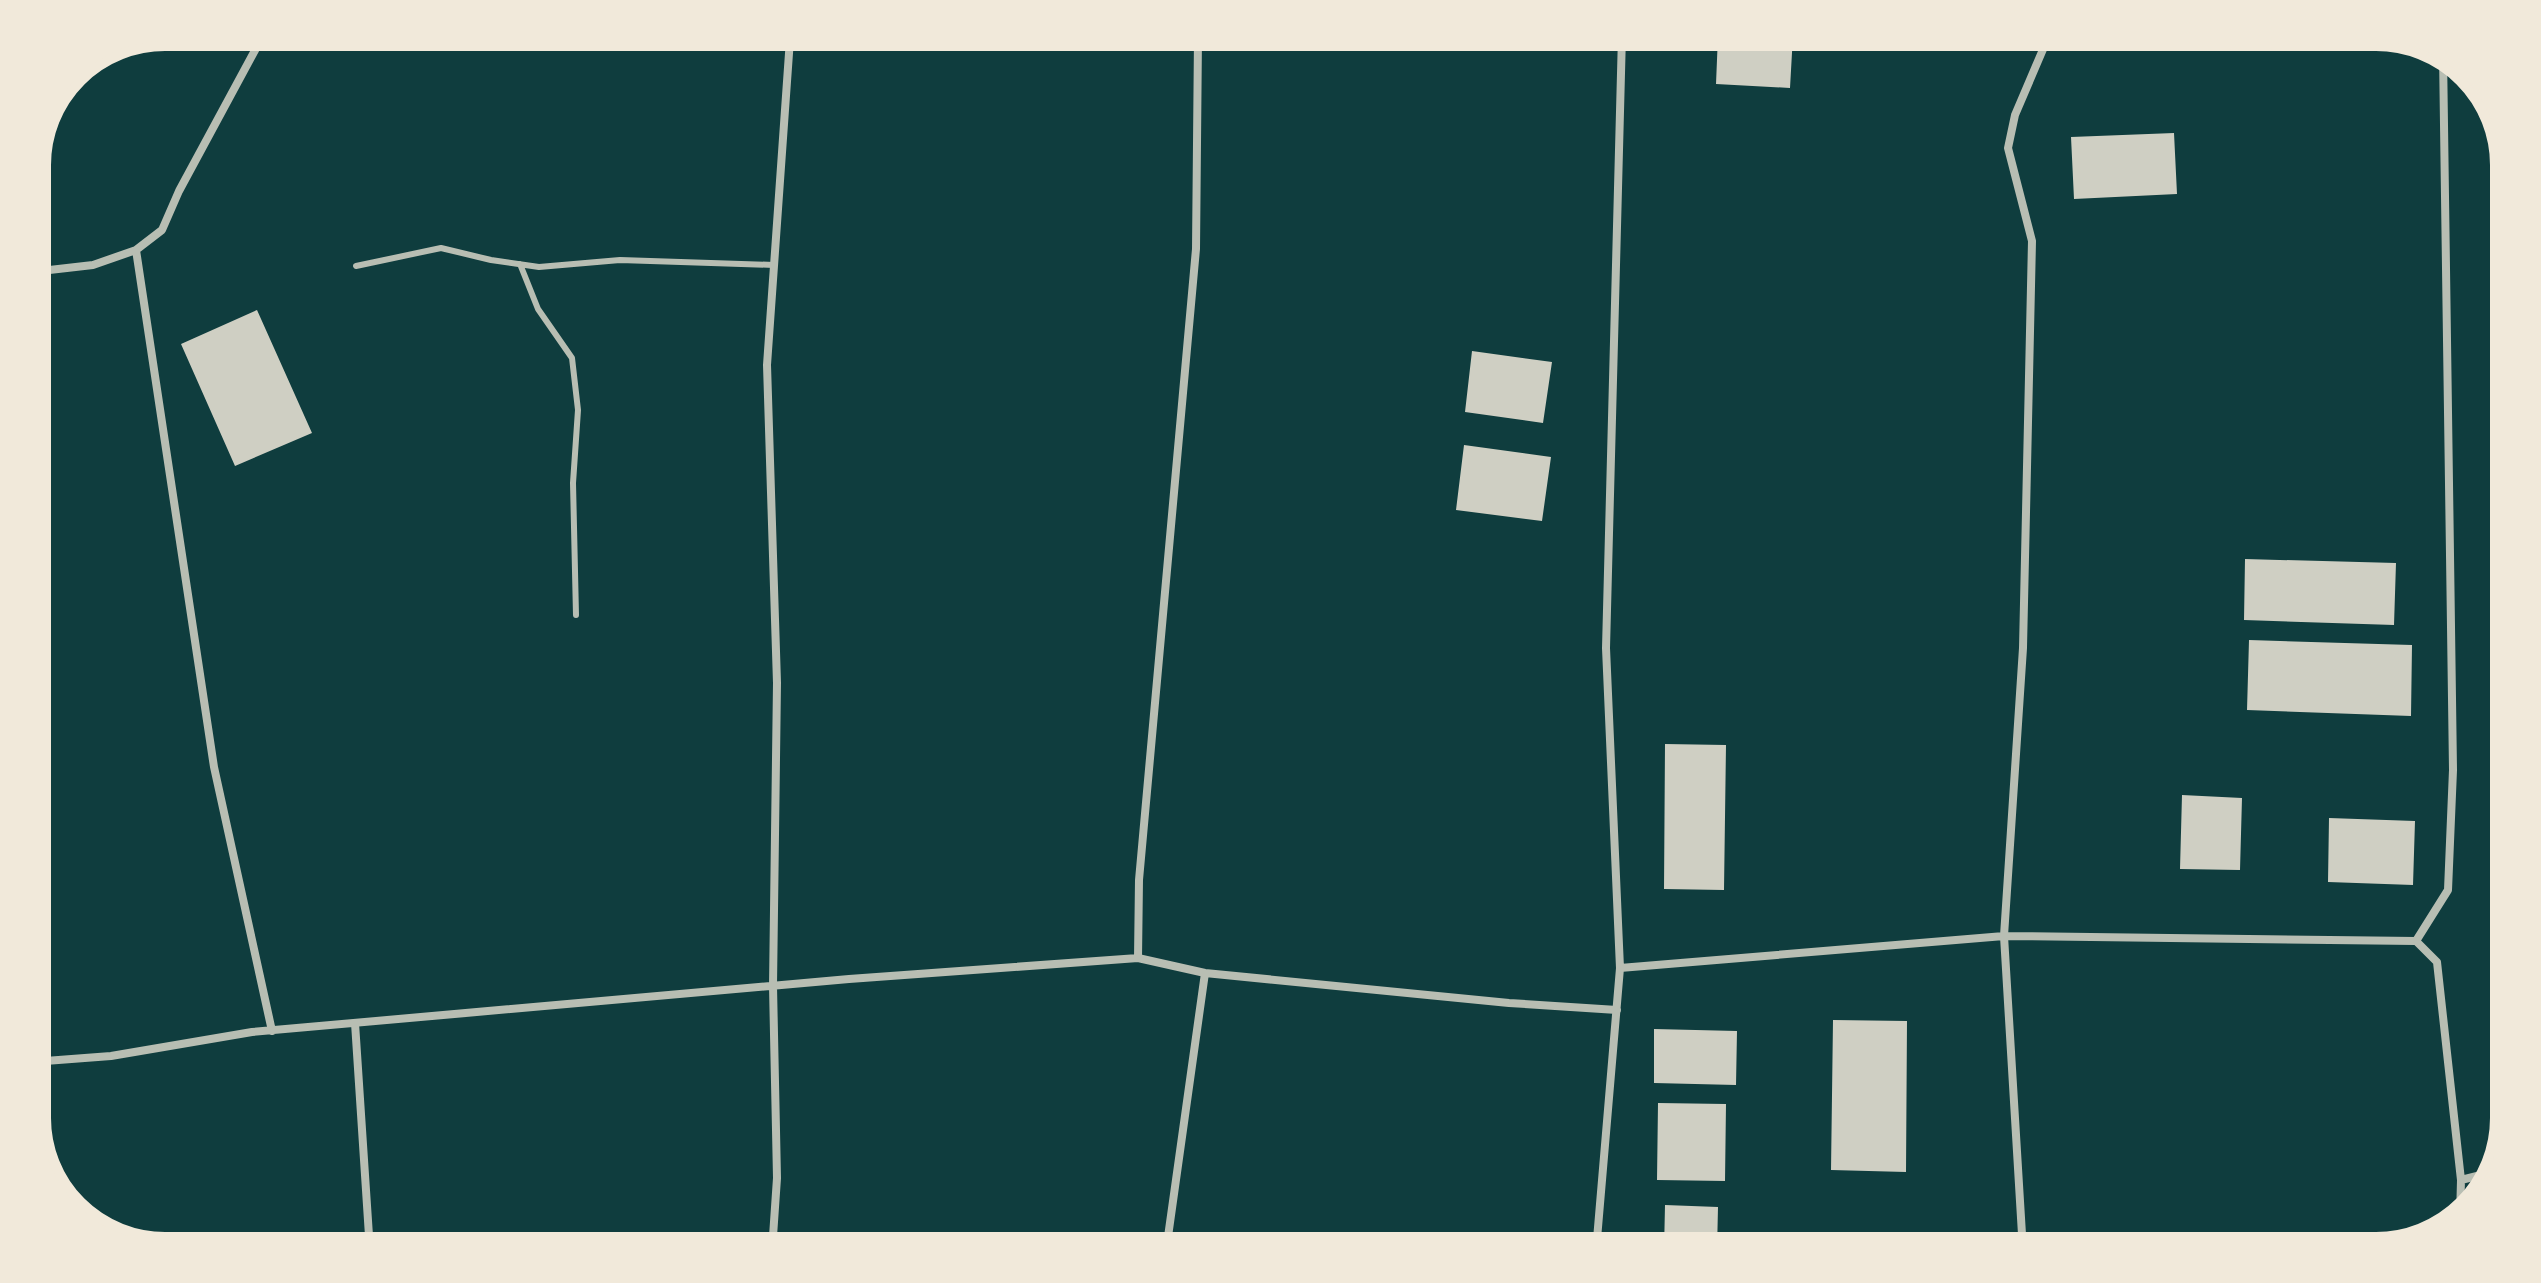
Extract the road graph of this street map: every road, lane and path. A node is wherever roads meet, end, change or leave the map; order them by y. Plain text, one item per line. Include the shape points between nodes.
1 (257, 46) edge
2 (790, 46) edge
3 (1198, 46) edge
4 (1622, 46) edge
5 (2044, 46) edge
6 (2443, 67) edge
7 (136, 250) junction
8 (520, 264) junction
9 (774, 265) junction
10 (356, 266) dead end
11 (46, 270) edge
12 (576, 615) dead end
13 (2004, 936) junction
14 (2416, 941) junction
15 (1138, 958) junction
16 (1620, 968) junction
17 (1205, 973) junction
18 (773, 986) junction
19 (1617, 1010) junction
20 (355, 1023) junction
21 (272, 1031) junction
22 (46, 1061) edge
23 (2480, 1175) edge
24 (2461, 1180) junction
25 (2460, 1201) edge
26 (369, 1237) edge
27 (773, 1237) edge
28 (1168, 1237) edge
29 (1597, 1237) edge
30 (2022, 1237) edge

1 - 7 street via 162,230
2 - 9 street
3 - 15 street via 1196,249 1139,880
4 - 16 street via 1606,648
5 - 13 street via 2015,115 2008,148 2032,241 2023,648
6 - 14 street via 2453,770 2448,890
7 - 11 street via 93,265
7 - 21 street via 214,767
8 - 9 lane via 620,260
8 - 10 lane via 441,248
8 - 12 lane via 538,309 572,358 578,410 573,483
9 - 18 street via 767,365 777,683
13 - 14 street
13 - 16 street
13 - 30 street
14 - 24 street via 2437,962
15 - 17 street
15 - 18 street
16 - 19 street
17 - 19 street
17 - 28 street
18 - 20 street
18 - 27 street via 777,1178
19 - 29 street
20 - 21 street
20 - 26 street
21 - 22 street
23 - 24 street
24 - 25 street

